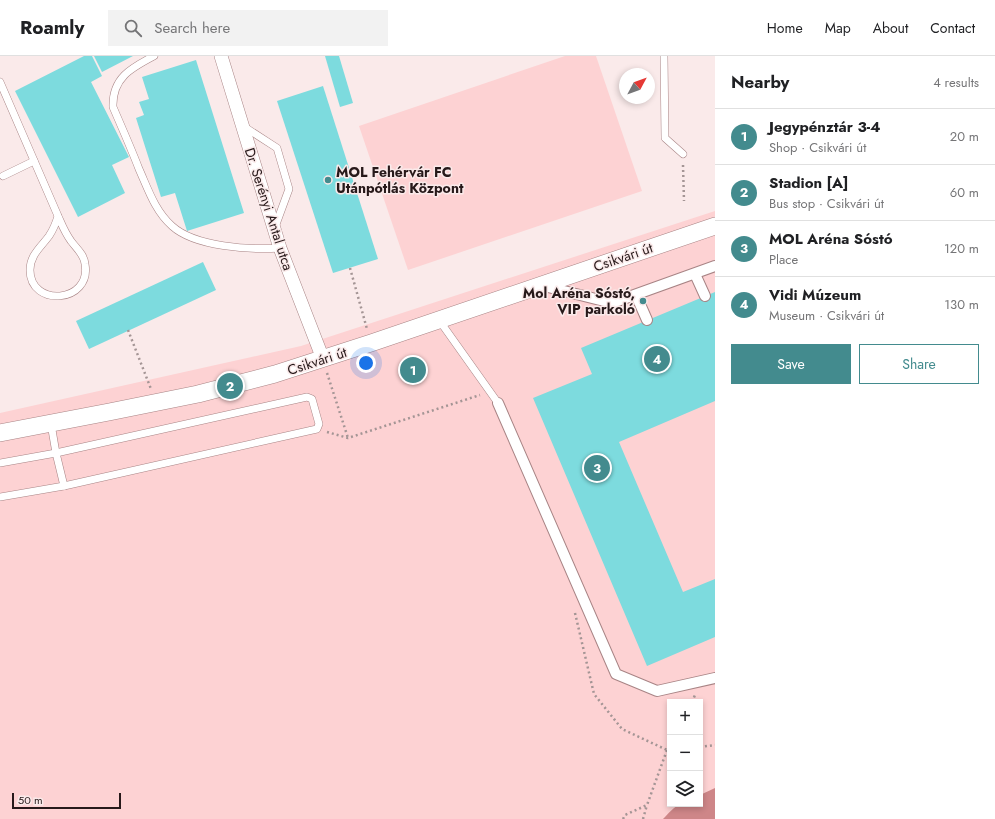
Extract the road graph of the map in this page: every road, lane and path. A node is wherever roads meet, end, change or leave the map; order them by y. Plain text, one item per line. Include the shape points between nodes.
1 (154, 56) edge
2 (221, 56) edge
3 (664, 56) edge
4 (0, 82) edge
5 (243, 126) junction
6 (683, 154) joint
7 (34, 161) junction
8 (3, 176) dead end
9 (684, 201) dead end
10 (58, 216) junction
11 (715, 226) edge
12 (274, 229) junction
13 (280, 248) junction
14 (715, 266) edge
15 (350, 268) dead end
16 (696, 274) junction
17 (540, 286) junction
18 (636, 295) junction
19 (705, 296) dead end
20 (438, 320) junction
21 (647, 320) dead end
22 (128, 330) dead end
23 (371, 343) junction
24 (323, 360) junction
25 (490, 392) junction
26 (155, 403) junction
27 (498, 403) joint
28 (50, 424) junction
29 (317, 429) junction
30 (0, 433) edge
31 (348, 438) junction
32 (56, 453) junction
33 (0, 463) edge
34 (64, 486) junction
35 (0, 497) edge
36 (573, 606) dead end
37 (715, 678) edge
38 (715, 745) edge
39 (703, 747) edge
40 (667, 750) edge
41 (667, 753) edge
42 (647, 805) junction
43 (623, 819) edge
44 (643, 819) edge

1 - 13 lane via 125,74 116,86 113,107 159,212 172,227 191,237 220,245
2 - 5 street, Dr. Serényi Antal utca
3 - 6 lane via 665,138
4 - 7 lane
5 - 12 street, Dr. Serényi Antal utca
5 - 12 lane via 277,148 289,189
6 - 9 path
7 - 8 lane
7 - 10 lane
10 - 10 lane via 50,235 35,252 30,271 32,280 38,288 46,294 58,297 76,290 86,273 83,258
11 - 17 street, Csikvári út
12 - 13 street, Dr. Serényi Antal utca
13 - 24 street, Dr. Serényi Antal utca
14 - 16 street
15 - 23 path
16 - 18 street
16 - 19 street
17 - 18 street via 612,303
17 - 20 street, Csikvári út
18 - 21 street
20 - 23 street, Csikvári út
20 - 25 lane
22 - 26 path
23 - 24 street, Csikvári út
24 - 26 street, Csikvári út
24 - 31 path
25 - 27 lane
25 - 31 path
26 - 28 street, Csikvári út
27 - 37 street via 616,674 657,691
28 - 30 street, Csikvári út
28 - 32 lane
29 - 31 path
29 - 32 lane via 319,424 312,399 307,397
29 - 34 lane
32 - 33 lane
32 - 34 lane
34 - 35 lane
36 - 40 path via 594,694 622,729
38 - 39 path
41 - 42 path
42 - 43 path via 625,815
42 - 44 path

